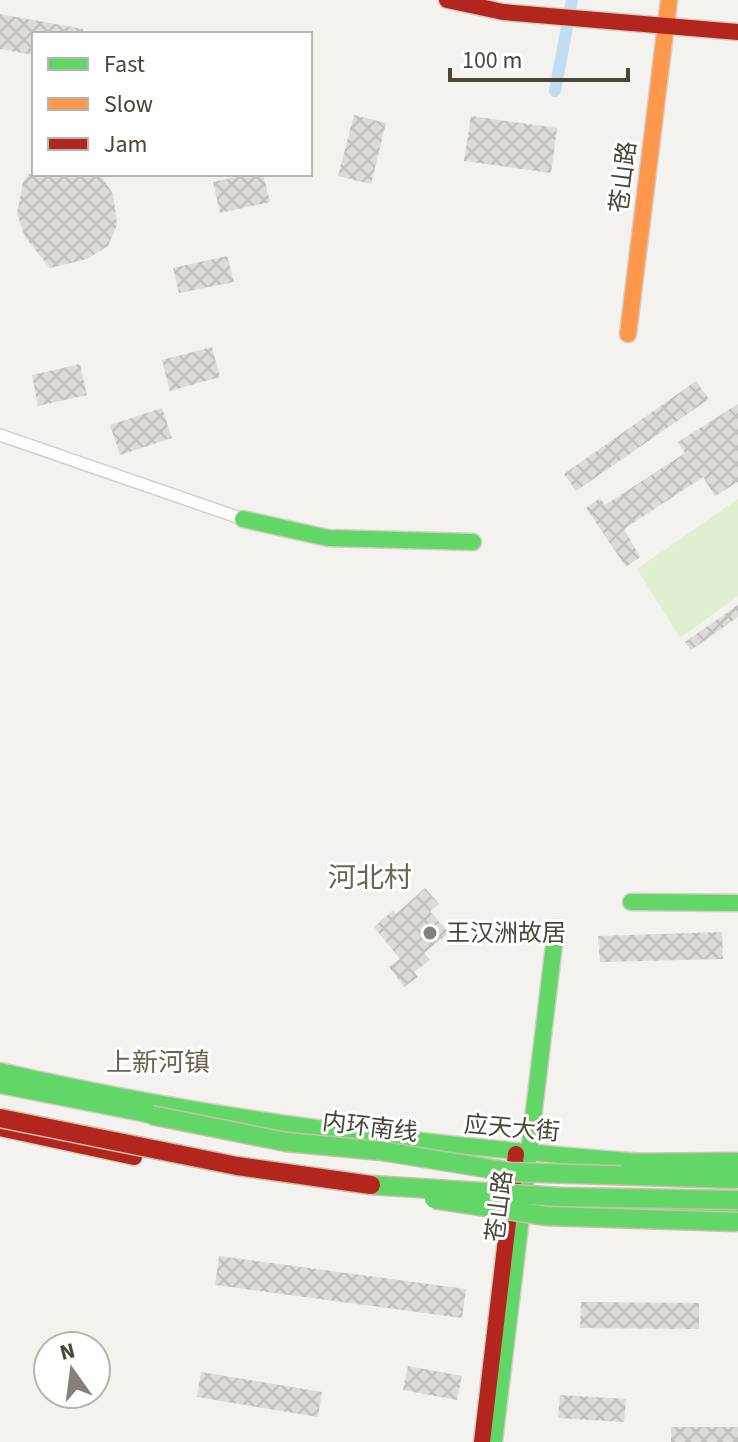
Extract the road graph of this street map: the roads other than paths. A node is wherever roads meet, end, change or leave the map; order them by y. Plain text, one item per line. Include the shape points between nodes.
1 (447, 0) edge
2 (669, 0) edge
3 (665, 26) junction
4 (738, 32) edge
5 (628, 334) dead end
6 (0, 435) edge
7 (243, 519) joint
8 (473, 542) dead end
9 (631, 902) dead end
10 (738, 903) edge
11 (556, 928) dead end
12 (0, 1071) edge
13 (0, 1085) edge
14 (0, 1118) edge
15 (0, 1128) edge
16 (382, 1151) junction
17 (522, 1154) junction
18 (738, 1165) edge
19 (738, 1179) edge
20 (379, 1186) junction
21 (738, 1200) edge
22 (518, 1206) junction
23 (738, 1211) edge
24 (738, 1222) edge
25 (482, 1442) edge
26 (494, 1442) edge

1 - 3 main road via 503,12
2 - 3 main road, 苍山路
3 - 4 main road
3 - 5 main road, 苍山路
6 - 7 street
7 - 8 main road via 281,531 369,543
9 - 10 main road
11 - 17 main road, 苍山路
12 - 17 main road, 应天大街 via 300,1131
13 - 16 main road, 内环南线, bridge via 286,1142
14 - 20 main road, bridge via 131,1146
15 - 22 main road via 267,1179
16 - 18 main road, bridge via 574,1164
16 - 19 main road, 内环南线, bridge via 510,1172
17 - 18 main road, 应天大街
17 - 22 main road, 苍山路
20 - 21 main road, bridge via 572,1199
20 - 24 main road, bridge via 477,1209 657,1222
22 - 23 main road
22 - 25 main road, 苍山路
22 - 26 main road, 苍山路

